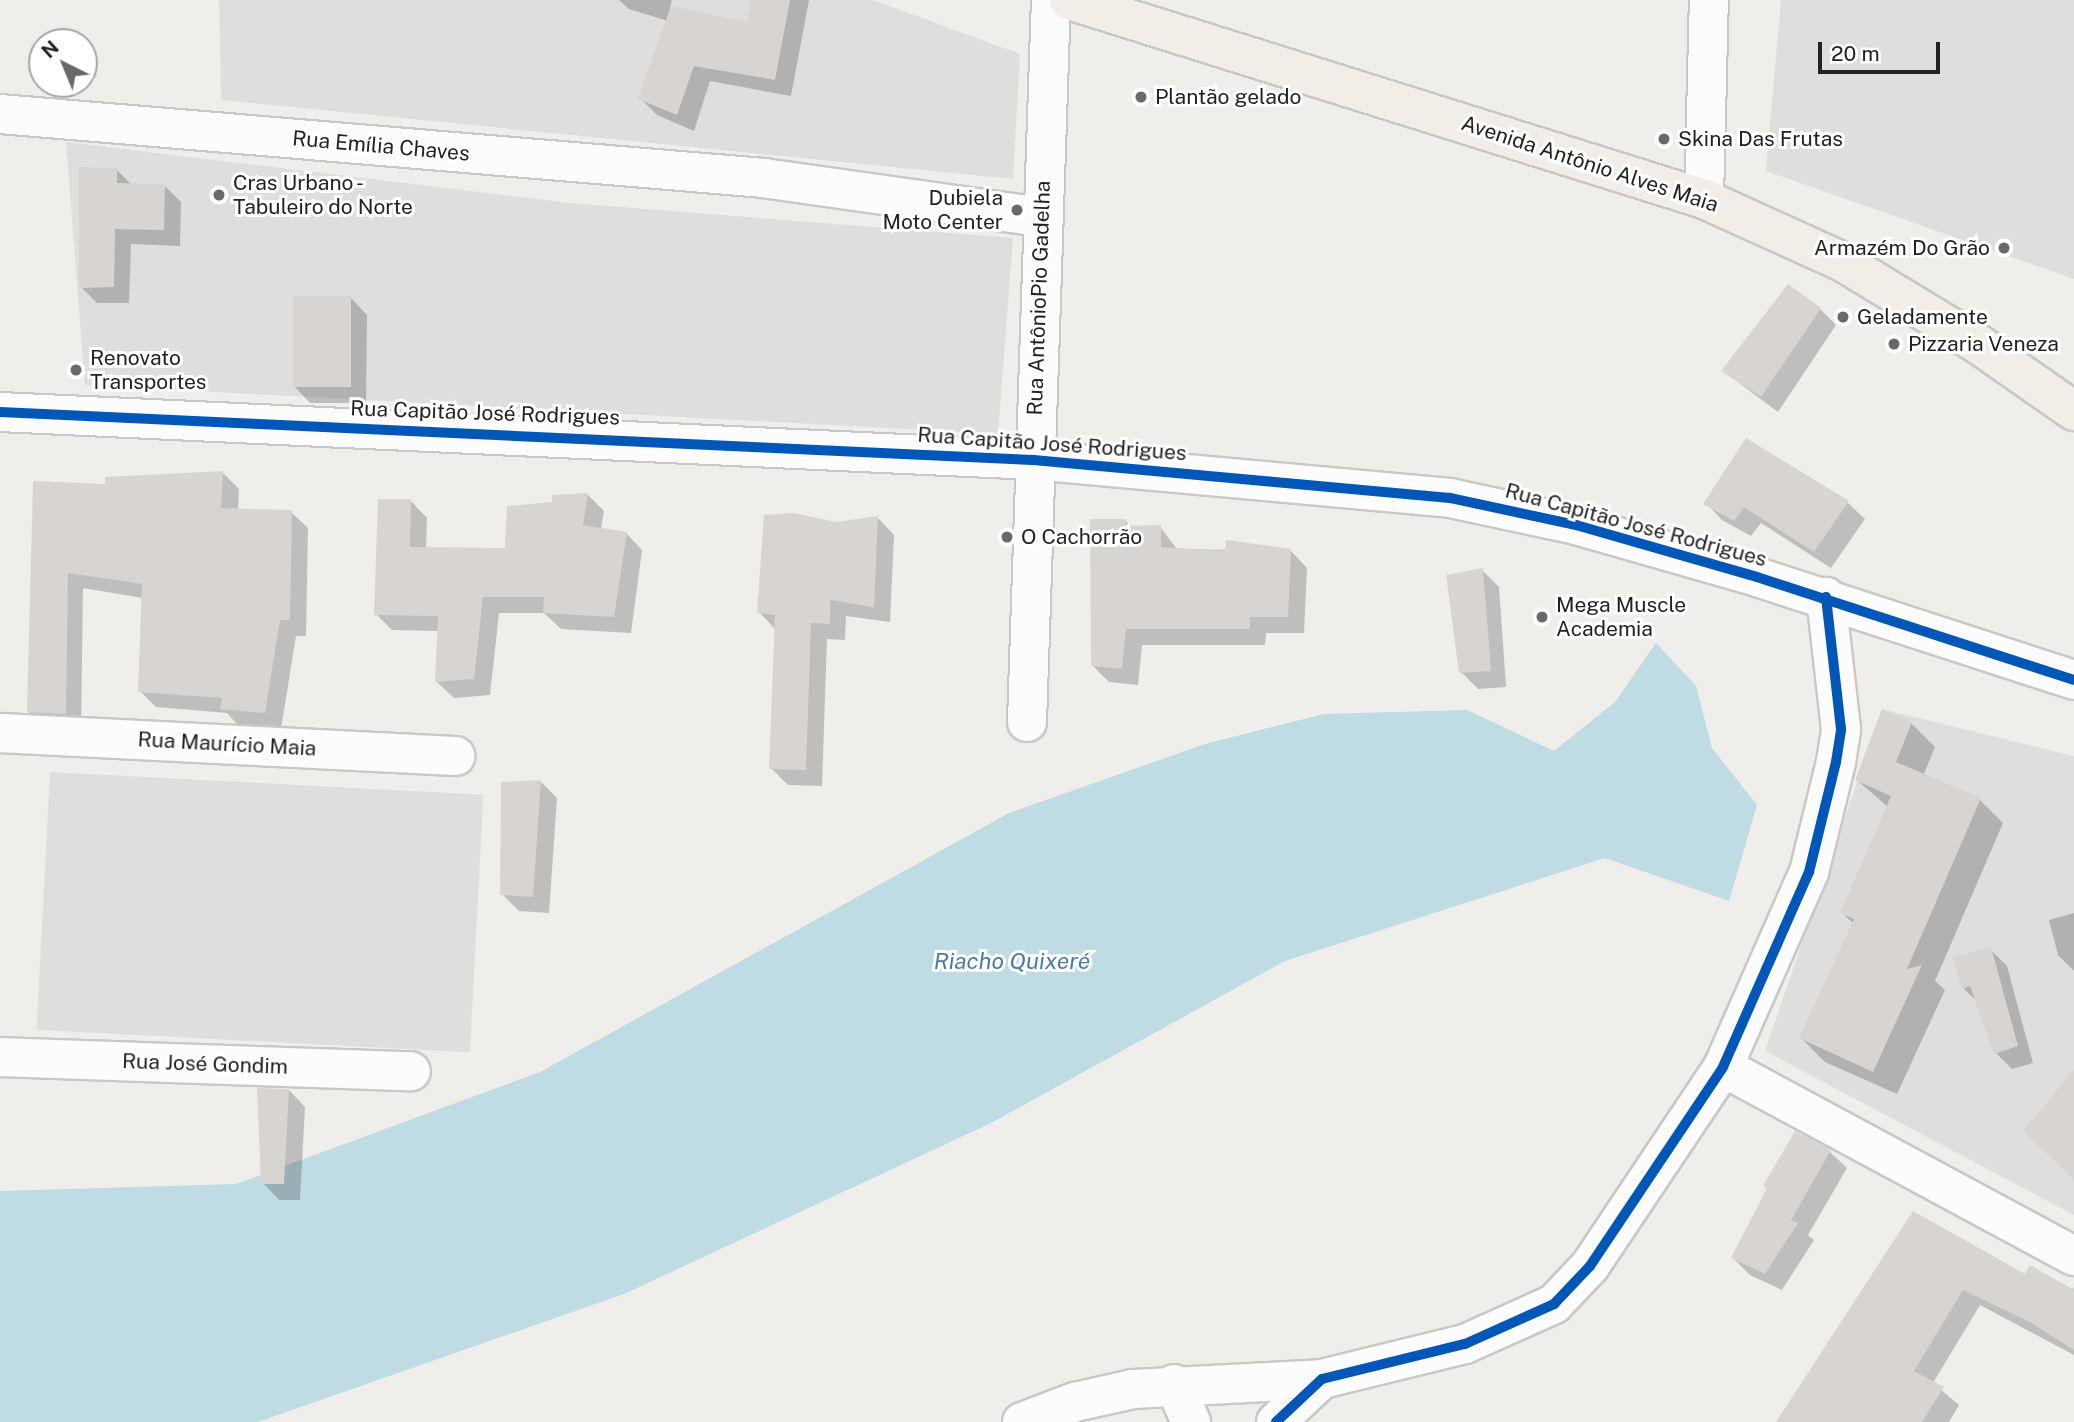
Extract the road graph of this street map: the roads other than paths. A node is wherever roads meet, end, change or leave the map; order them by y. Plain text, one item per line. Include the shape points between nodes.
1 (1051, 0) edge
2 (1069, 0) edge
3 (1709, 0) edge
4 (0, 114) edge
5 (1704, 199) junction
6 (1042, 217) junction
7 (2074, 411) edge
8 (0, 412) edge
9 (1033, 460) junction
10 (1826, 597) junction
11 (2074, 680) edge
12 (1027, 722) dead end
13 (0, 733) edge
14 (455, 756) dead end
15 (0, 1056) edge
16 (1723, 1067) junction
17 (411, 1071) dead end
18 (2074, 1255) edge
19 (1322, 1379) junction
20 (1174, 1384) junction
21 (1022, 1422) edge
22 (1191, 1422) edge
23 (1276, 1422) edge

1 - 6 street, Rua AntônioPio Gadelha
2 - 5 main road, Avenida Antônio Alves Maia
3 - 5 street
4 - 6 street, Rua Emília Chaves via 762,178
5 - 7 main road, Avenida Antônio Alves Maia via 1843,262 1978,344
6 - 9 street, Rua AntônioPio Gadelha
8 - 9 street, Rua Capitão José Rodrigues
9 - 10 street, Rua Capitão José Rodrigues via 1450,498 1576,525
9 - 12 street, Rua AntônioPio Gadelha
10 - 11 street, Rua Capitão José Rodrigues
10 - 16 street via 1841,729 1836,762 1809,872
13 - 14 street, Rua Maurício Maia
15 - 17 street, Rua José Gondim
16 - 18 street
16 - 19 street via 1590,1266 1554,1304 1465,1344
19 - 20 street
19 - 23 street
20 - 21 street via 1075,1402
20 - 22 street

